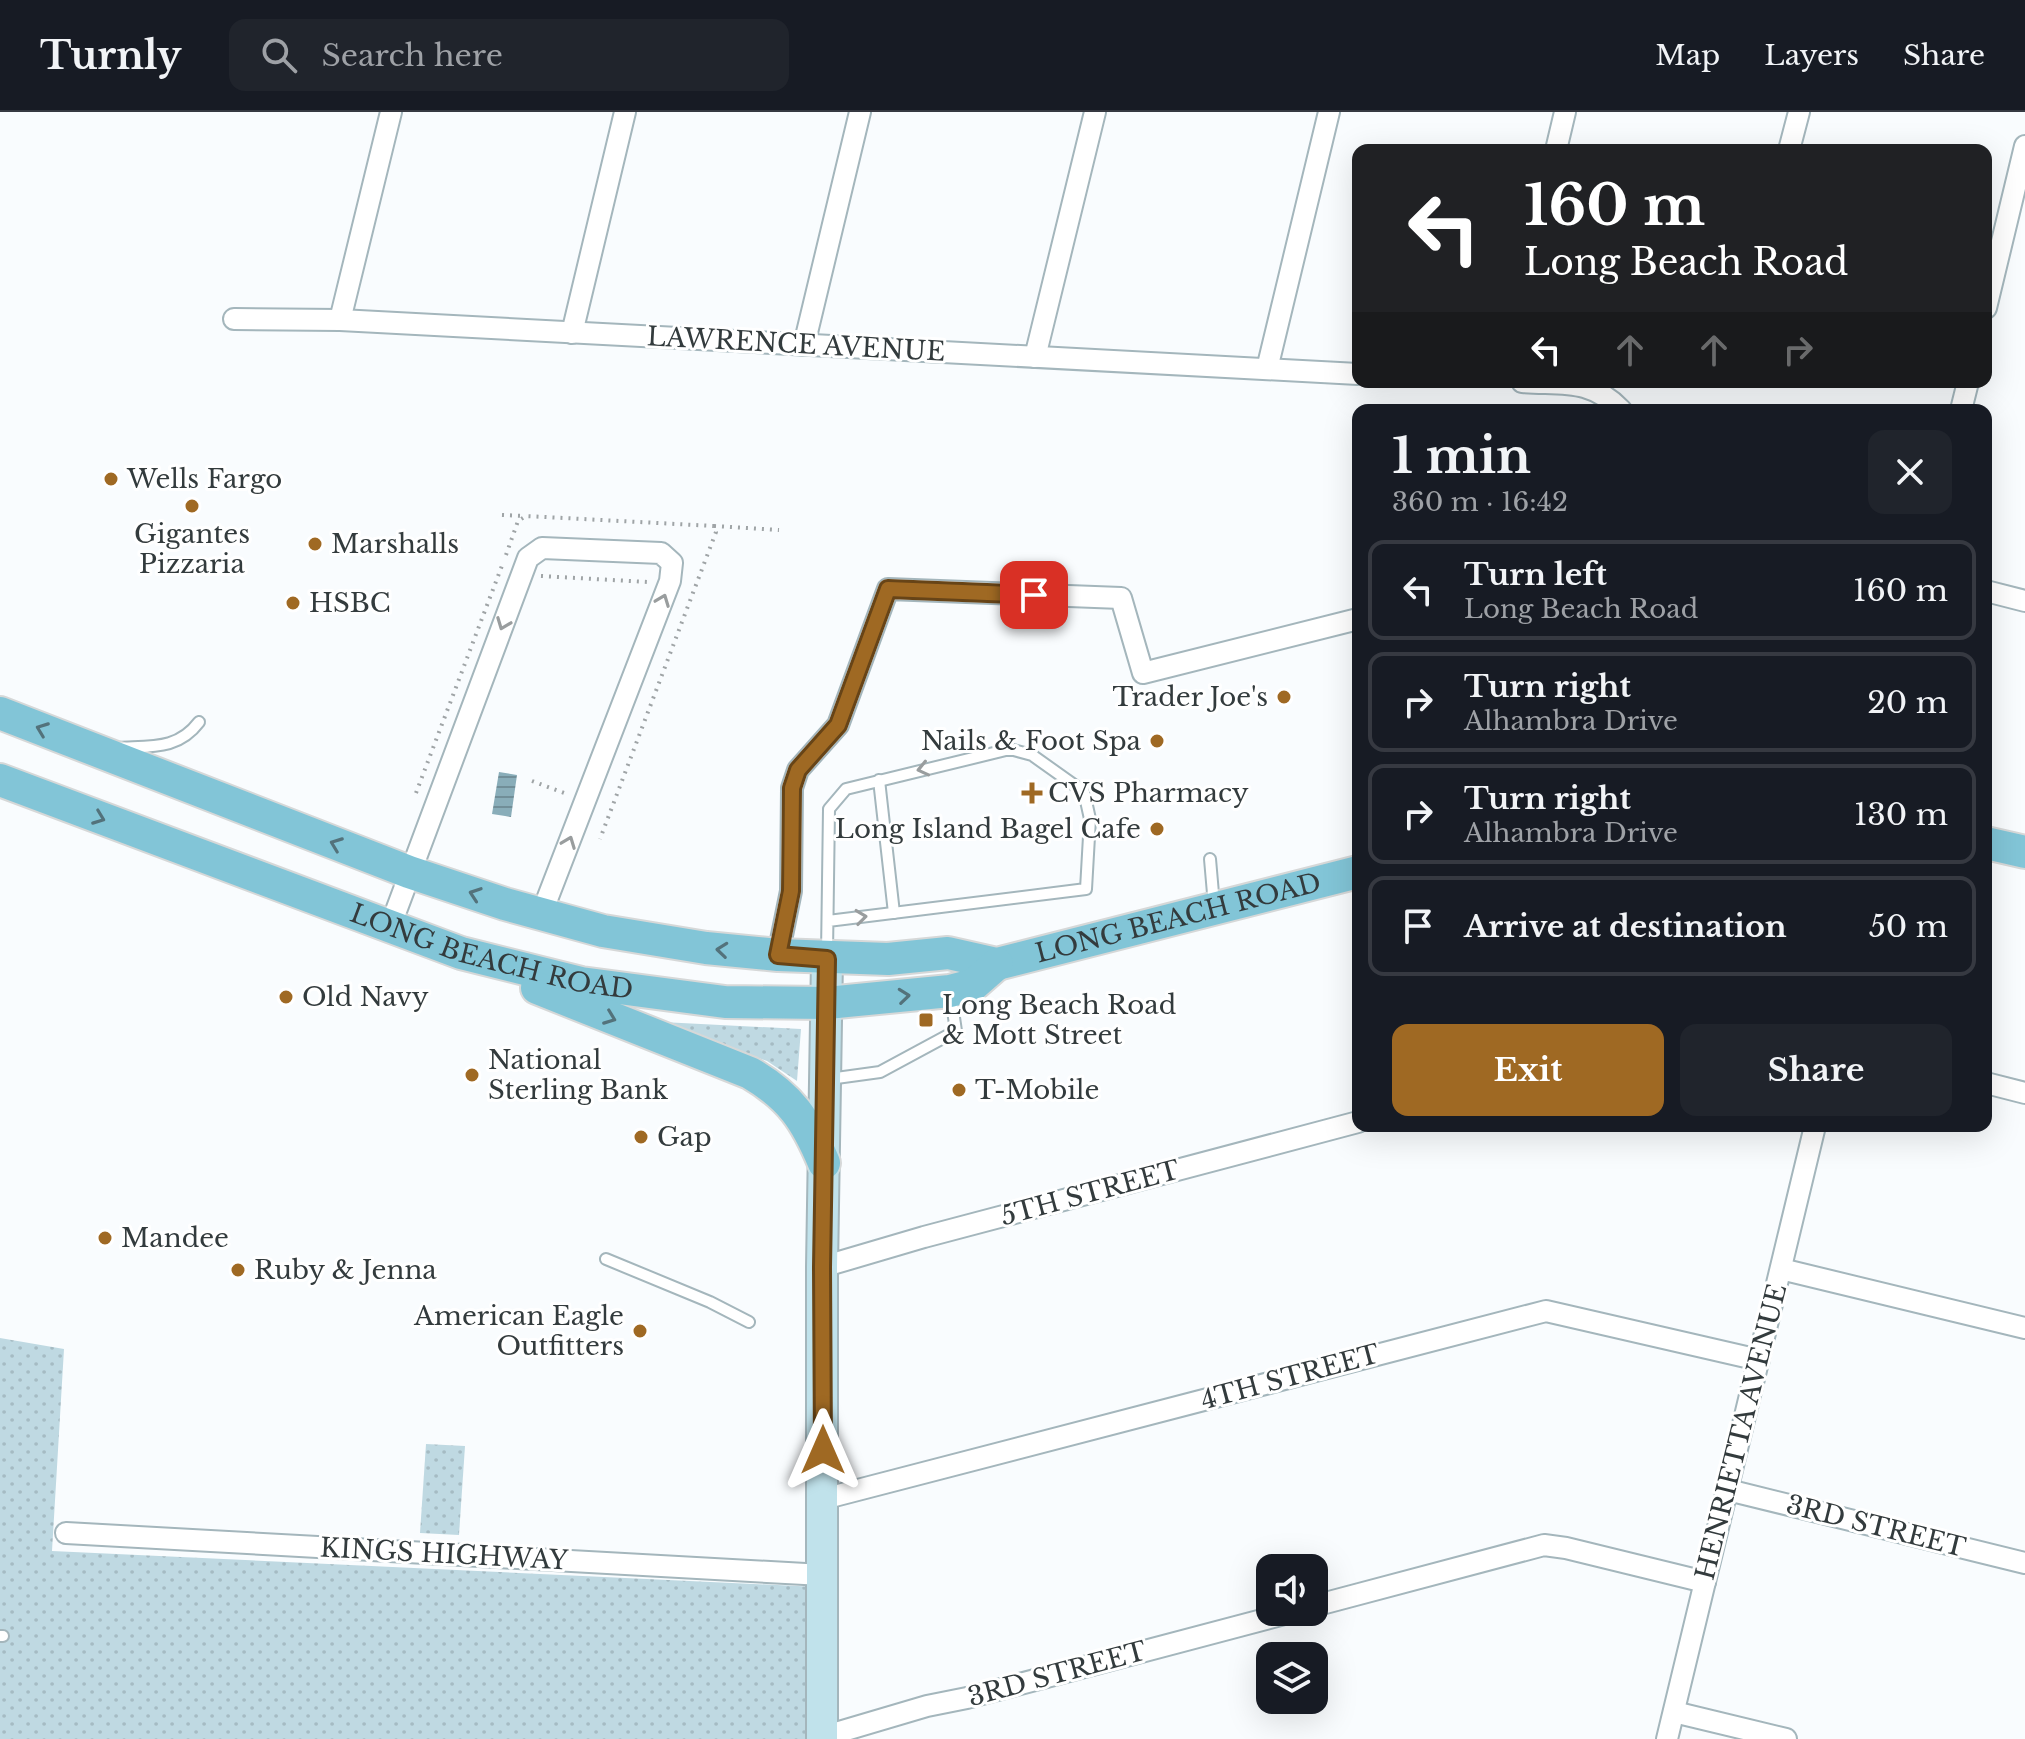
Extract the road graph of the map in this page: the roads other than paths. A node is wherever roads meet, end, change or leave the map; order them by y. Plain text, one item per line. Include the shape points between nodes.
1 (391, 112) edge
2 (625, 112) edge
3 (860, 112) edge
4 (1095, 112) edge
5 (1329, 112) edge
6 (1565, 112) edge
7 (1799, 112) edge
8 (1557, 144) edge
9 (1791, 144) edge
10 (2025, 146) edge
11 (1992, 283) edge
12 (234, 319) dead end
13 (340, 320) junction
14 (572, 333) junction
15 (804, 345) junction
16 (1035, 357) junction
17 (1267, 369) junction
18 (1352, 374) edge
19 (1591, 388) edge
20 (1615, 404) edge
21 (1992, 593) edge
22 (2025, 601) edge
23 (1352, 621) edge
24 (0, 713) edge
25 (199, 722) dead end
26 (93, 750) junction
27 (0, 780) edge
28 (879, 780) junction
29 (1992, 844) edge
30 (2025, 852) edge
31 (1210, 859) dead end
32 (409, 872) junction
33 (1352, 874) edge
34 (1214, 910) junction
35 (894, 913) junction
36 (541, 915) junction
37 (828, 921) junction
38 (390, 927) junction
39 (461, 953) junction
40 (778, 955) junction
41 (827, 959) junction
42 (997, 964) junction
43 (950, 991) junction
44 (827, 1003) junction
45 (825, 1079) junction
46 (1992, 1085) edge
47 (2025, 1093) edge
48 (1352, 1124) edge
49 (1814, 1132) edge
50 (824, 1163) junction
51 (606, 1259) dead end
52 (822, 1267) junction
53 (1781, 1269) junction
54 (749, 1322) dead end
55 (2025, 1328) edge
56 (1759, 1360) junction
57 (1728, 1490) junction
58 (823, 1499) junction
59 (66, 1533) dead end
60 (2025, 1563) edge
61 (823, 1575) junction
62 (1705, 1582) junction
63 (1328, 1602) edge
64 (1256, 1622) edge
65 (1674, 1712) junction
66 (822, 1738) edge
67 (1667, 1739) edge
68 (1786, 1739) edge

1 - 13 street
2 - 14 street
3 - 15 street
4 - 16 street
5 - 17 street
6 - 8 street
7 - 9 street
10 - 11 street
12 - 13 street, LAWRENCE AVENUE
13 - 14 street, LAWRENCE AVENUE
14 - 15 street, LAWRENCE AVENUE
15 - 16 street, LAWRENCE AVENUE
16 - 17 street, LAWRENCE AVENUE
17 - 18 street, LAWRENCE AVENUE
19 - 20 street
21 - 22 street
23 - 40 street via 1143,673 1121,598 888,589 838,725 798,770 792,788 791,891
26 -> 24 main road, LONG BEACH ROAD
25 - 26 lane via 175,743
32 -> 26 main road, LONG BEACH ROAD
27 -> 38 main road, LONG BEACH ROAD
28 - 35 lane
35 -> 28 lane via 1086,889 1090,819 1084,792 1032,755 1010,749
28 - 37 lane via 846,789 829,809
29 - 30 main road
31 - 34 lane
36 -> 32 main road, LONG BEACH ROAD
36 -> 32 street via 670,581 672,563 661,553 542,548 528,558
32 - 38 street
33 - 34 main road, LONG BEACH ROAD
34 - 42 main road, LONG BEACH ROAD
37 -> 35 lane
40 -> 36 main road, LONG BEACH ROAD via 603,931
37 - 41 lane
38 - 39 main road, LONG BEACH ROAD
39 - 44 main road, LONG BEACH ROAD via 622,990 725,1002
39 -> 50 main road via 770,1084 806,1123
40 - 41 main road, LONG BEACH ROAD
41 - 42 main road, LONG BEACH ROAD via 948,953
41 - 44 main road
42 - 43 main road, LONG BEACH ROAD via 973,985
44 -> 43 main road, LONG BEACH ROAD
43 - 45 lane via 956,1031 880,1072
44 - 45 main road
45 - 50 main road
46 - 47 street
48 - 52 street, 5TH STREET
49 - 53 street, HENRIETTA AVENUE
50 - 52 main road
51 - 54 lane
52 - 58 main road
53 - 55 street
53 - 56 street, HENRIETTA AVENUE
56 - 57 street, HENRIETTA AVENUE
56 - 58 street, 4TH STREET via 1546,1311
57 - 60 street, 3RD STREET
57 - 62 street, HENRIETTA AVENUE
58 - 61 main road
59 - 61 street, KINGS HIGHWAY
61 - 66 main road
62 - 63 street via 1544,1545
62 - 65 street, HENRIETTA AVENUE
64 - 66 street, 3RD STREET
65 - 67 street, HENRIETTA AVENUE
65 - 68 street

